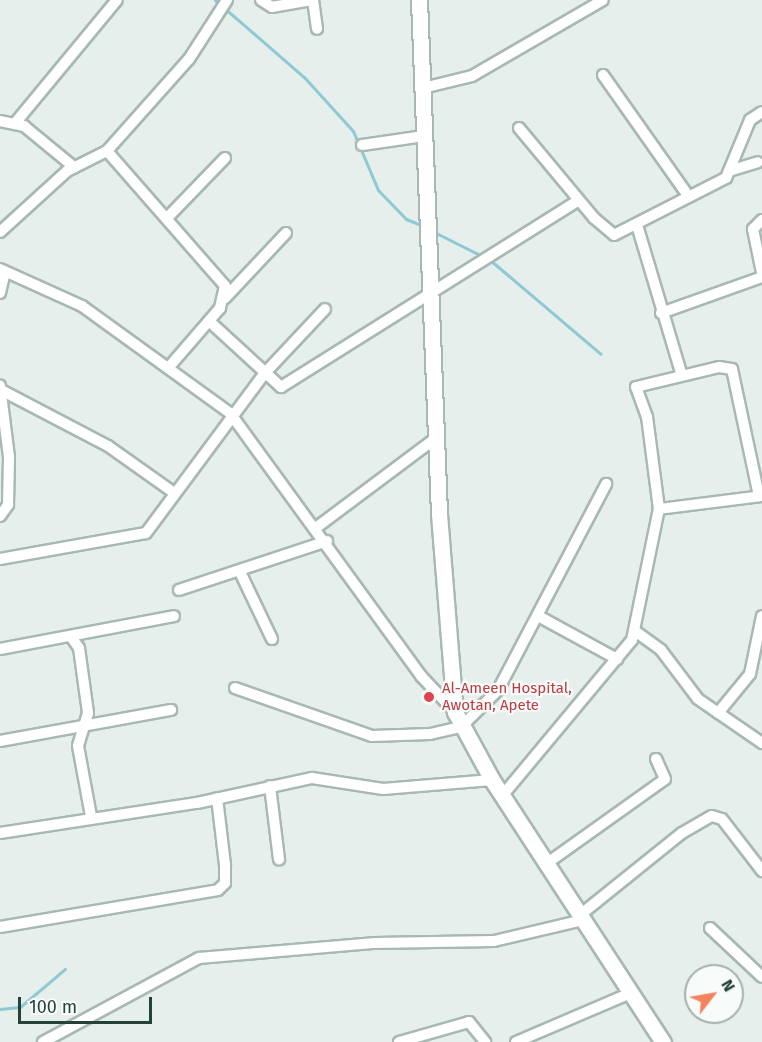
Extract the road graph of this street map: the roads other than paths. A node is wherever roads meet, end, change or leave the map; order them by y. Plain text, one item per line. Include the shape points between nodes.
1 (117, 0) edge
2 (227, 0) edge
3 (261, 0) edge
4 (312, 0) edge
5 (419, 0) edge
6 (603, 0) edge
7 (317, 29) dead end
8 (603, 75) dead end
9 (423, 88) junction
10 (762, 112) edge
11 (0, 121) edge
12 (16, 122) junction
13 (519, 128) dead end
14 (424, 136) junction
15 (744, 143) junction
16 (362, 146) dead end
17 (107, 151) junction
18 (225, 158) dead end
19 (760, 165) edge
20 (74, 166) junction
21 (729, 171) junction
22 (689, 197) junction
23 (579, 201) junction
24 (168, 217) junction
25 (762, 220) edge
26 (637, 225) junction
27 (0, 232) edge
28 (286, 233) dead end
29 (3, 271) edge
30 (762, 275) edge
31 (430, 290) junction
32 (0, 293) edge
33 (225, 298) junction
34 (325, 309) dead end
35 (661, 313) junction
36 (209, 321) junction
37 (169, 367) junction
38 (681, 373) junction
39 (264, 374) junction
40 (0, 386) edge
41 (1, 390) edge
42 (232, 416) junction
43 (436, 438) junction
44 (606, 484) dead end
45 (172, 492) junction
46 (761, 496) edge
47 (659, 509) junction
48 (0, 516) edge
49 (317, 527) junction
50 (327, 541) junction
51 (0, 559) edge
52 (241, 574) junction
53 (179, 590) dead end
54 (174, 616) dead end
55 (540, 617) junction
56 (761, 619) edge
57 (635, 631) junction
58 (72, 639) junction
59 (272, 639) dead end
60 (0, 649) edge
61 (616, 659) junction
62 (762, 670) edge
63 (747, 679) junction
64 (235, 687) dead end
65 (171, 710) dead end
66 (455, 712) junction
67 (718, 713) junction
68 (83, 727) junction
69 (461, 727) junction
70 (0, 741) edge
71 (762, 743) edge
72 (656, 759) dead end
73 (492, 780) junction
74 (270, 786) junction
75 (502, 796) junction
76 (217, 798) junction
77 (92, 816) junction
78 (0, 833) edge
79 (279, 859) dead end
80 (546, 864) junction
81 (762, 871) edge
82 (582, 917) junction
83 (0, 927) edge
84 (710, 928) dead end
85 (762, 977) edge
86 (631, 993) junction
87 (43, 1042) edge
88 (399, 1042) edge
89 (485, 1042) edge
90 (516, 1042) edge
91 (663, 1042) edge

1 - 12 street
2 - 17 street via 189,59
3 - 4 street via 272,7
4 - 7 street
5 - 9 main road
6 - 9 street via 472,76
8 - 22 street
9 - 14 main road
10 - 15 street via 750,120
11 - 12 street
12 - 20 street
13 - 23 street
14 - 16 street
14 - 31 main road
15 - 19 street
15 - 21 street
17 - 20 street
17 - 24 street
18 - 24 street
19 - 21 street
20 - 27 street
21 - 22 street via 726,178
22 - 26 street
23 - 26 street via 610,234
23 - 31 street via 460,280
24 - 33 street via 219,276
25 - 30 street via 753,229
26 - 35 street
28 - 33 street
29 - 32 street
29 - 37 street via 82,306
30 - 35 street
31 - 39 street via 284,386
31 - 43 main road
33 - 36 street
34 - 39 street
35 - 38 street
36 - 37 street
36 - 39 street
37 - 42 street
38 - 46 street via 732,369
38 - 47 street via 636,387 647,417
39 - 42 street
40 - 41 street
41 - 45 street via 108,446
41 - 48 street via 9,457 8,505
42 - 45 street
42 - 49 street
43 - 49 street
43 - 66 main road via 445,630
44 - 55 street
45 - 51 street via 146,533
46 - 47 street
47 - 57 street
49 - 50 street
50 - 52 street
50 - 66 street via 421,676
52 - 53 street
52 - 59 street
54 - 58 street
55 - 61 street
55 - 69 street via 498,690
56 - 63 street
57 - 61 street
57 - 67 street via 661,650 688,689
58 - 60 street
58 - 68 street via 79,648 85,691
61 - 75 street
62 - 63 street
63 - 67 street
64 - 69 street via 372,736 430,735
65 - 68 street
66 - 69 main road
67 - 71 street
68 - 70 street
68 - 77 street via 78,746
69 - 73 main road
72 - 80 street via 665,779
73 - 74 street via 383,789 324,777
73 - 75 main road
74 - 76 street
74 - 79 street
75 - 80 main road
76 - 77 street
76 - 83 street via 225,865 225,883 218,890
77 - 78 street
80 - 82 main road
81 - 82 street via 722,819 712,816 682,833
82 - 86 main road
82 - 87 street via 494,941 375,943 199,958
84 - 85 street
86 - 90 street
86 - 91 main road
88 - 89 street via 469,1022

